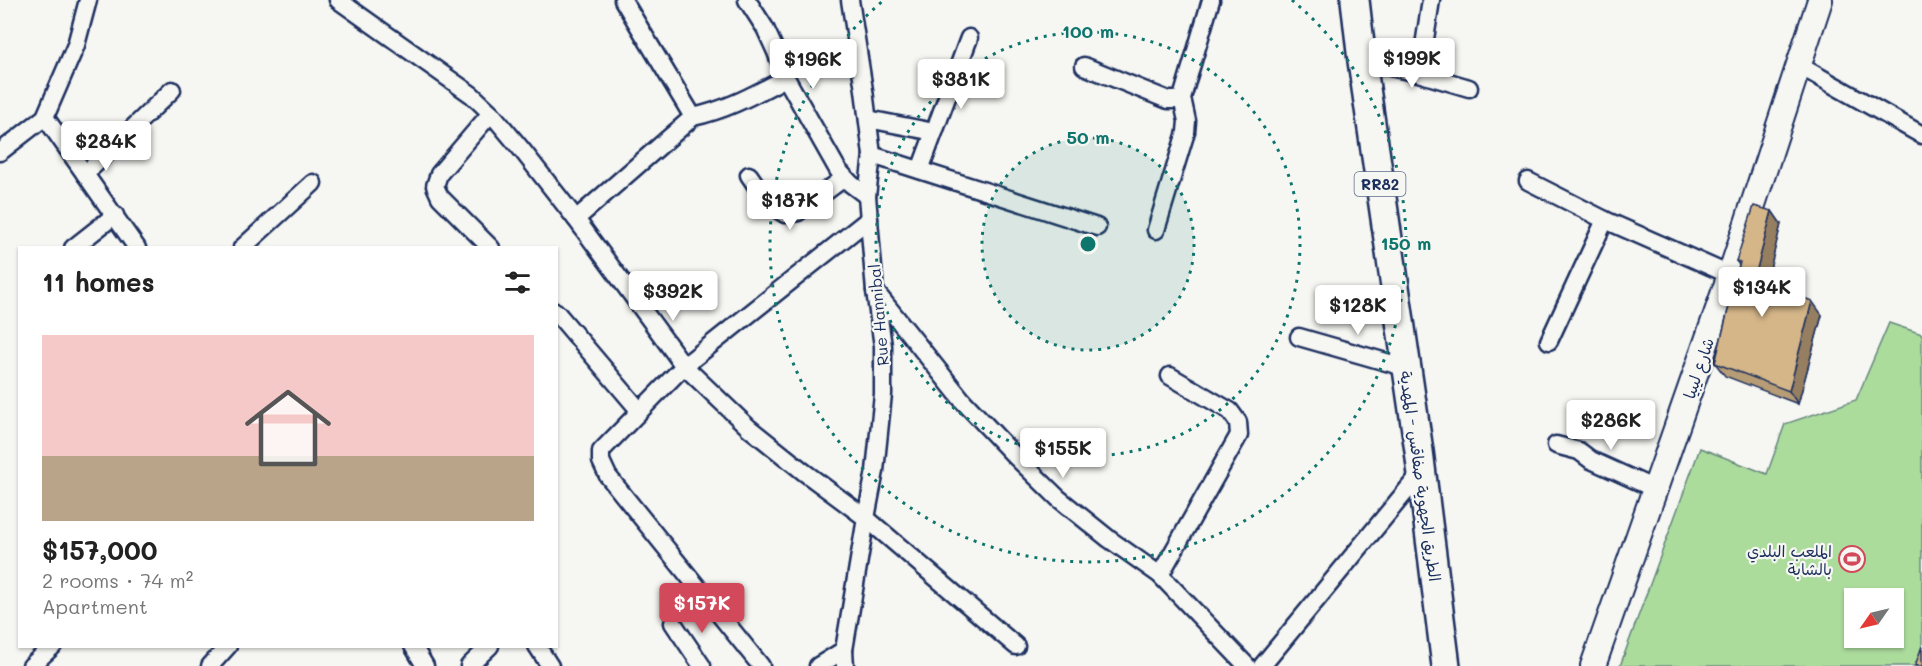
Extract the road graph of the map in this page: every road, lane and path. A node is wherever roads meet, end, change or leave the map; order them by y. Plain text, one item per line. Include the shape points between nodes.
1 (88, 0) edge
2 (338, 0) edge
3 (623, 0) edge
4 (747, 0) edge
5 (850, 0) edge
6 (1211, 0) edge
7 (1354, 0) edge
8 (1431, 0) edge
9 (1820, 0) edge
10 (969, 38) dead end
11 (1425, 39) dead end
12 (1362, 61) junction
13 (1084, 66) dead end
14 (1800, 66) junction
15 (786, 78) junction
16 (1469, 88) dead end
17 (172, 90) dead end
18 (1182, 98) junction
19 (490, 113) junction
20 (45, 117) junction
21 (693, 117) junction
22 (868, 119) junction
23 (934, 132) junction
24 (1922, 135) edge
25 (0, 152) edge
26 (872, 155) junction
27 (920, 170) junction
28 (86, 174) junction
29 (748, 174) dead end
30 (844, 178) junction
31 (1528, 181) dead end
32 (313, 183) dead end
33 (867, 196) junction
34 (115, 215) junction
35 (576, 219) junction
36 (869, 219) junction
37 (1605, 220) junction
38 (1097, 227) dead end
39 (1156, 230) dead end
40 (76, 246) edge
41 (136, 246) edge
42 (244, 246) edge
43 (489, 246) edge
44 (1730, 275) junction
45 (875, 291) junction
46 (558, 314) edge
47 (1299, 337) dead end
48 (1549, 341) dead end
49 (684, 366) junction
50 (1407, 368) junction
51 (1170, 376) dead end
52 (639, 410) junction
53 (1556, 445) dead end
54 (1421, 473) junction
55 (1655, 489) junction
56 (866, 518) junction
57 (1160, 575) junction
58 (672, 622) dead end
59 (1016, 646) dead end
60 (51, 648) edge
61 (226, 648) edge
62 (414, 648) edge
63 (488, 648) edge
64 (538, 648) edge
65 (845, 658) edge
66 (31, 666) edge
67 (210, 666) edge
68 (425, 666) edge
69 (469, 666) edge
70 (550, 666) edge
71 (702, 666) edge
72 (761, 666) edge
73 (818, 666) edge
74 (1247, 666) edge
75 (1262, 666) edge
76 (1446, 666) edge
77 (1593, 666) edge

1 - 20 street via 76,45
2 - 19 street via 472,95
3 - 21 street
4 - 15 street via 765,28
5 - 22 street, Rue Hannibal
6 - 18 street
7 - 12 main road, الطريق الجهوية صفاقس - المهدية / RR82
8 - 11 street
9 - 14 main road, شارع ليبيا
10 - 23 street
12 - 16 street
12 - 50 main road, الطريق الجهوية صفاقس - المهدية / RR82
13 - 18 street via 1168,100
14 - 24 street
14 - 44 main road, شارع ليبيا
15 - 21 street via 736,104
15 - 30 street
17 - 28 street
18 - 39 street via 1186,132
19 - 35 street
19 - 43 street via 439,174 435,186
20 - 25 street
20 - 28 street
21 - 35 street
22 - 23 street
22 - 26 street, Rue Hannibal
23 - 27 street
26 - 27 street
26 - 33 street, Rue Hannibal
27 - 38 street
28 - 34 street
29 - 30 street via 769,204 785,214 798,212
30 - 33 street
31 - 37 street
32 - 42 street
33 - 36 street, Rue Hannibal
34 - 40 street
34 - 41 street
35 - 49 street
36 - 45 street, Rue Hannibal
36 - 49 street
37 - 44 street
37 - 48 street
44 - 55 main road, شارع ليبيا
45 - 56 street, Rue Hannibal via 884,346 883,394 876,471
45 - 57 street via 963,401 1013,454 1058,498
46 - 52 street
47 - 50 street
49 - 52 street
49 - 56 street via 749,428
50 - 54 main road, الطريق الجهوية صفاقس - المهدية / RR82
51 - 57 street via 1230,411 1238,422 1239,435
52 - 72 street via 601,451 608,476
53 - 55 street via 1579,451
54 - 75 street
54 - 76 main road, الطريق الجهوية صفاقس - المهدية / RR82
55 - 77 main road, شارع ليبيا
56 - 59 street
56 - 65 street, Rue Hannibal
57 - 74 street
58 - 71 street
60 - 66 street
61 - 67 street
62 - 68 street
63 - 69 street
64 - 70 street
65 - 73 street

